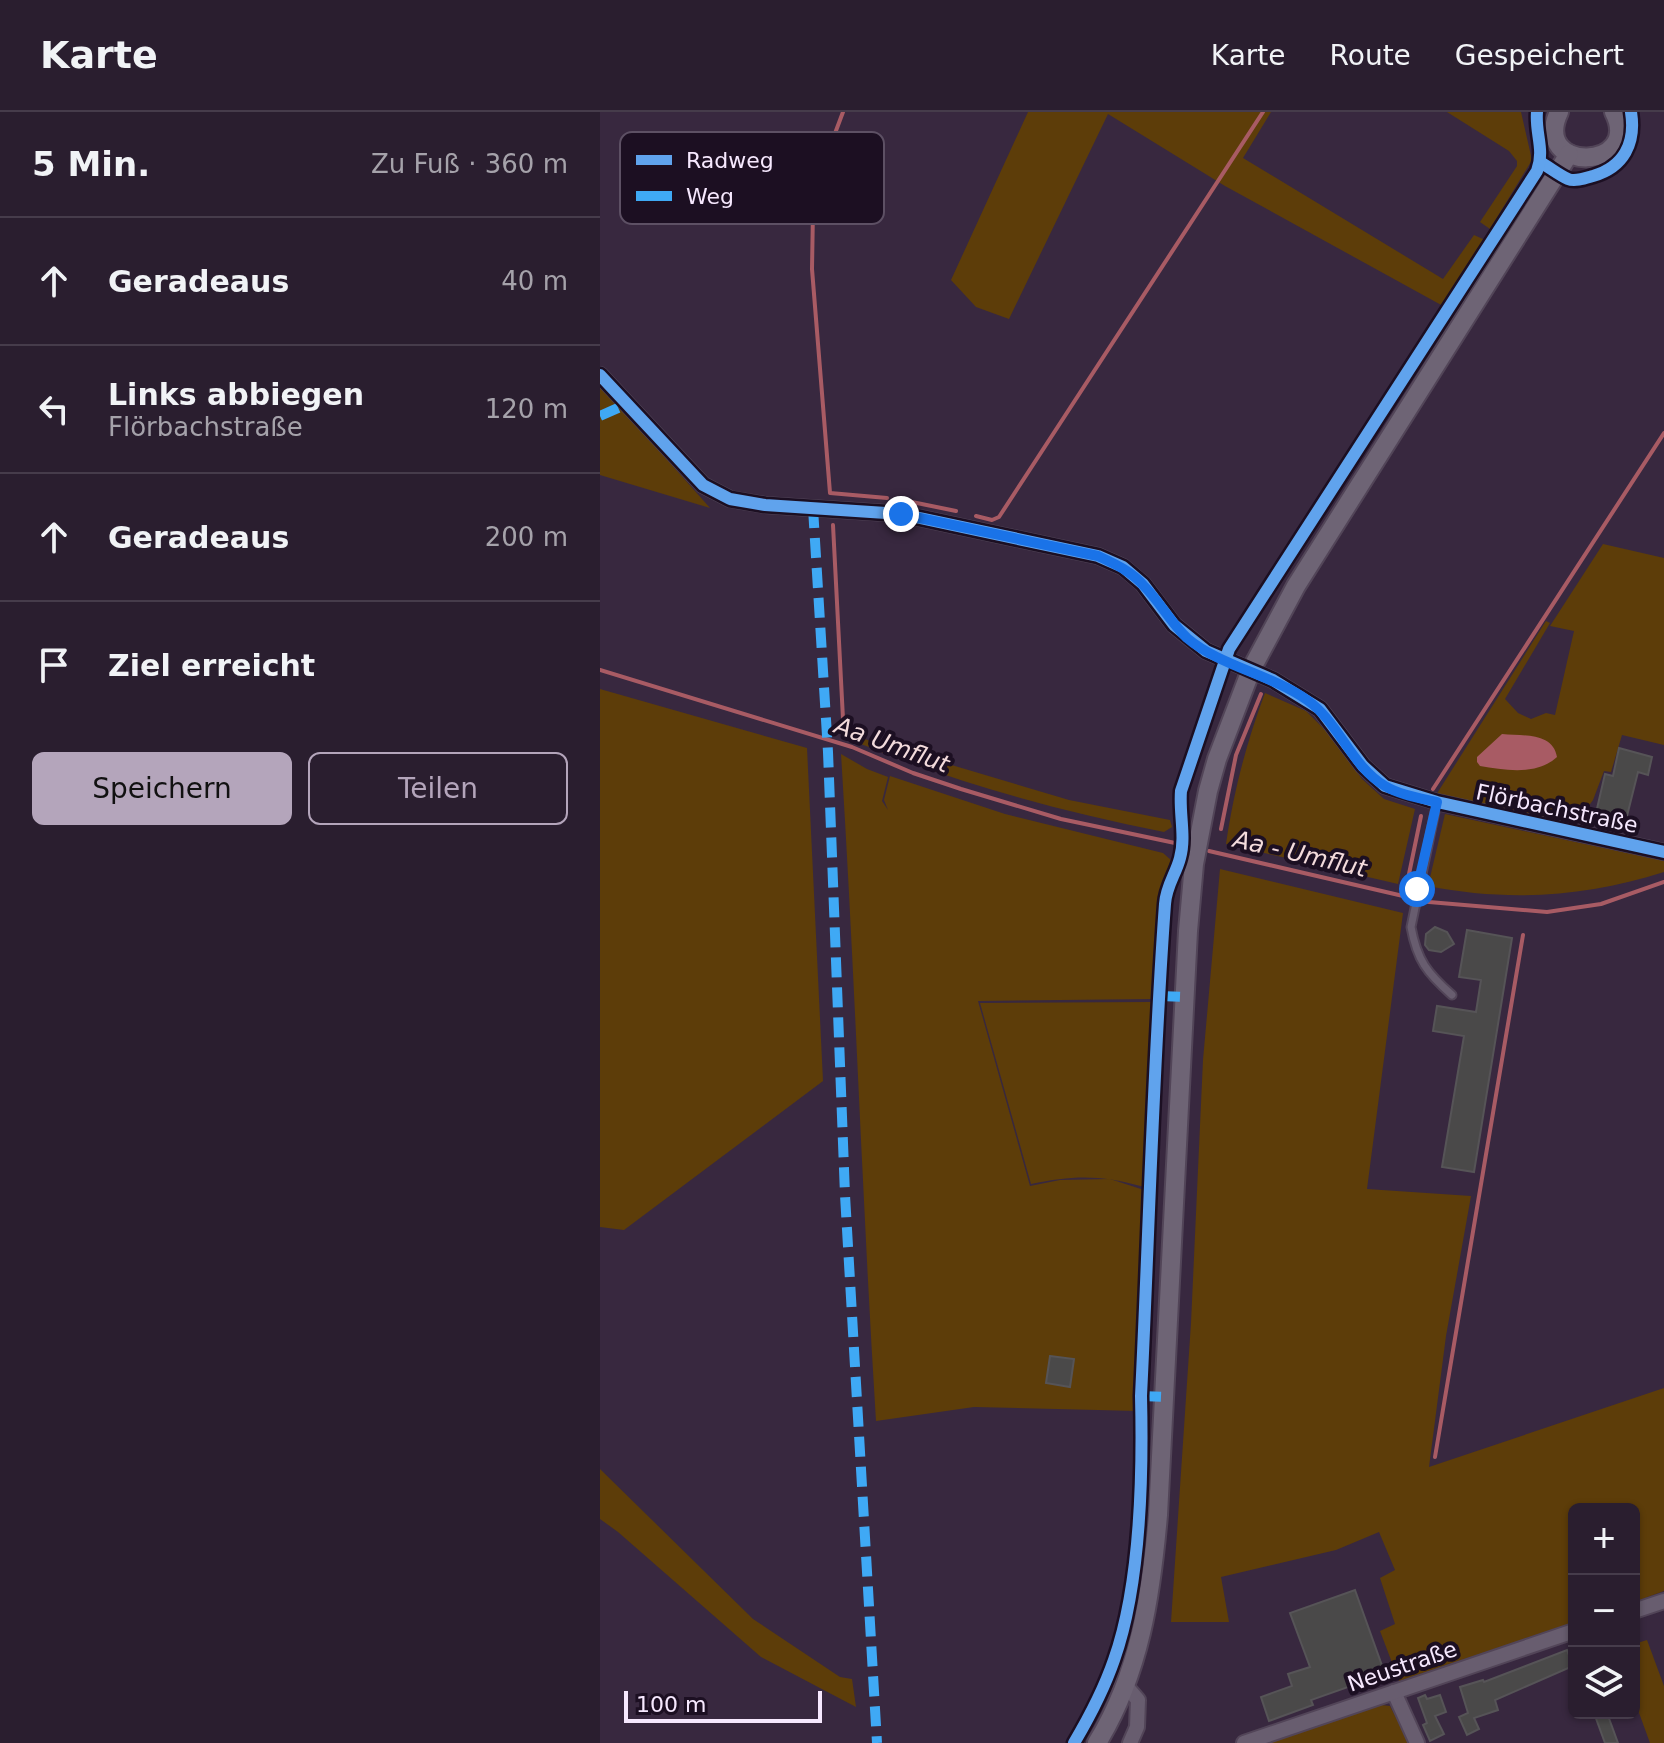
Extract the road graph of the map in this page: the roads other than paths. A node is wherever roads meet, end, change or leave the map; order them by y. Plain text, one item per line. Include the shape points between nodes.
1 (1559, 112) edge
2 (1614, 112) edge
3 (1569, 154) junction
4 (600, 375) edge
5 (1251, 670) junction
6 (1437, 802) junction
7 (1664, 852) edge
8 (1452, 995) dead end
9 (1664, 1601) edge
10 (1640, 1609) edge
11 (1568, 1633) edge
12 (1126, 1686) junction
13 (1394, 1692) junction
14 (1097, 1743) edge
15 (1130, 1743) edge
16 (1244, 1743) edge
17 (1417, 1743) edge

1 - 3 main road via 1557,138
2 - 3 main road via 1619,127 1606,153 1588,159
3 - 5 main road via 1296,586
4 - 5 street, Flörbachstraße via 703,485 730,499 901,514 1098,556 1143,584 1189,640
5 - 6 street, Flörbachstraße via 1320,709 1385,786
5 - 12 main road via 1217,759 1194,864 1158,1515 1146,1614
6 - 7 street, Flörbachstraße
6 - 8 lane via 1411,927 1422,965
9 - 10 street
11 - 13 street, Neustraße
12 - 14 main road
12 - 15 street via 1138,1700
13 - 16 street, Neustraße
13 - 17 street

